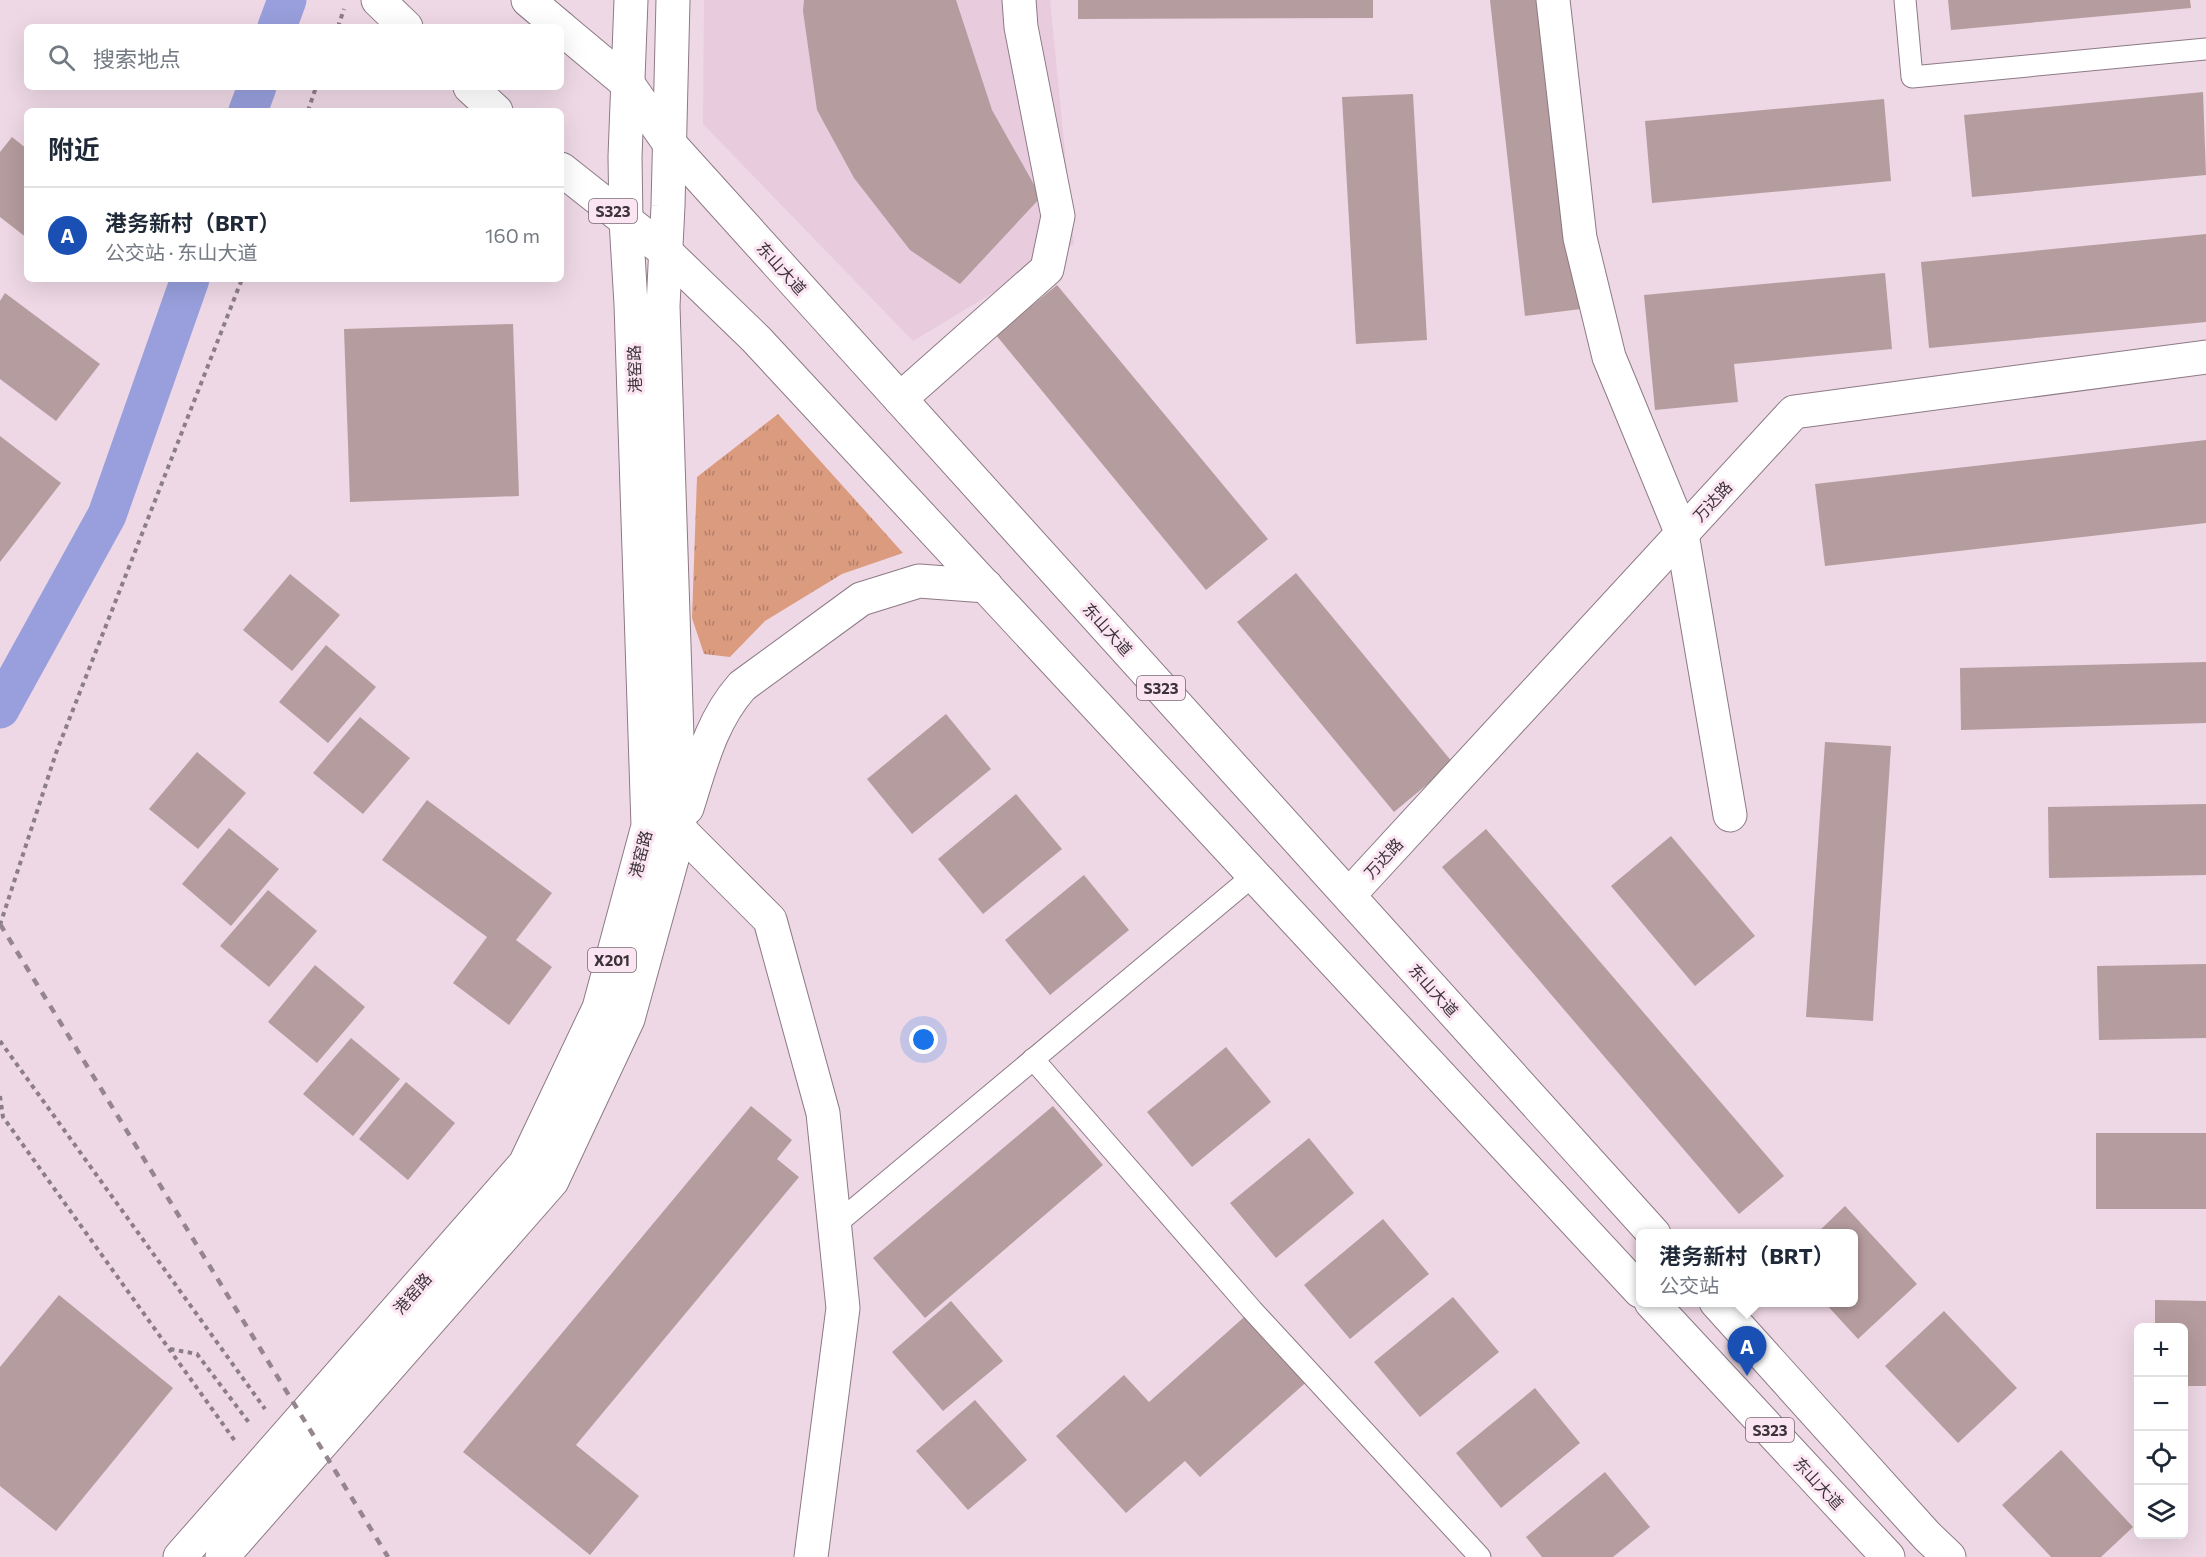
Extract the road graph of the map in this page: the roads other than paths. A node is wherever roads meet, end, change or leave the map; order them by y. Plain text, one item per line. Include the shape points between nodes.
1 (368, 0) edge
2 (528, 0) edge
3 (631, 0) edge
4 (673, 0) edge
5 (1019, 0) edge
6 (1553, 0) edge
7 (1905, 0) edge
8 (402, 24) edge
9 (557, 24) edge
10 (564, 30) edge
11 (2206, 49) edge
12 (628, 84) junction
13 (473, 90) edge
14 (493, 108) edge
15 (669, 143) junction
16 (564, 171) edge
17 (626, 221) junction
18 (666, 252) junction
19 (2206, 357) edge
20 (900, 399) junction
21 (1682, 534) junction
22 (986, 586) junction
23 (1730, 815) dead end
24 (680, 830) junction
25 (1254, 874) junction
26 (1348, 895) junction
27 (1033, 1059) junction
28 (835, 1224) junction
29 (1650, 1229) edge
30 (1636, 1286) edge
31 (1657, 1307) edge
32 (1721, 1307) edge
33 (180, 1557) edge
34 (222, 1557) edge
35 (811, 1557) edge
36 (1480, 1557) edge
37 (1888, 1557) edge
38 (1949, 1557) edge

1 - 8 main road
2 - 9 main road, 东山大道
3 - 12 main road, 港窑路
4 - 15 main road, 港窑路
5 - 20 main road via 1058,216 1047,269
6 - 21 main road via 1580,238 1610,357
7 - 11 lane via 1912,77
10 - 12 main road, 东山大道
12 - 15 main road, 东山大道
12 - 17 main road, 港窑路
13 - 14 main road
15 - 18 main road, 港窑路
15 - 20 main road, 东山大道 / S323
16 - 17 main road, S323
17 - 18 main road, S323
17 - 33 main road, 港窑路 / X201 via 648,826 599,1008 525,1164
18 - 22 main road, S323 via 756,339
18 - 24 main road, 港窑路 / X201 via 663,306
19 - 21 main road, 万达路 via 1794,412
20 - 26 main road, 东山大道 / S323
21 - 23 main road
21 - 26 main road, 万达路
22 - 24 main road via 919,581 861,599 742,686 726,704 712,732
22 - 25 main road, S323
24 - 28 main road via 770,920 823,1113
24 - 34 main road, 港窑路 / X201 via 628,1019 552,1181
25 - 27 lane
25 - 30 main road, S323
26 - 29 main road, 东山大道 / S323
27 - 28 lane
27 - 36 lane via 1252,1310
28 - 35 main road via 843,1308
31 - 37 main road, 东山大道 / S323
32 - 38 main road, S323

